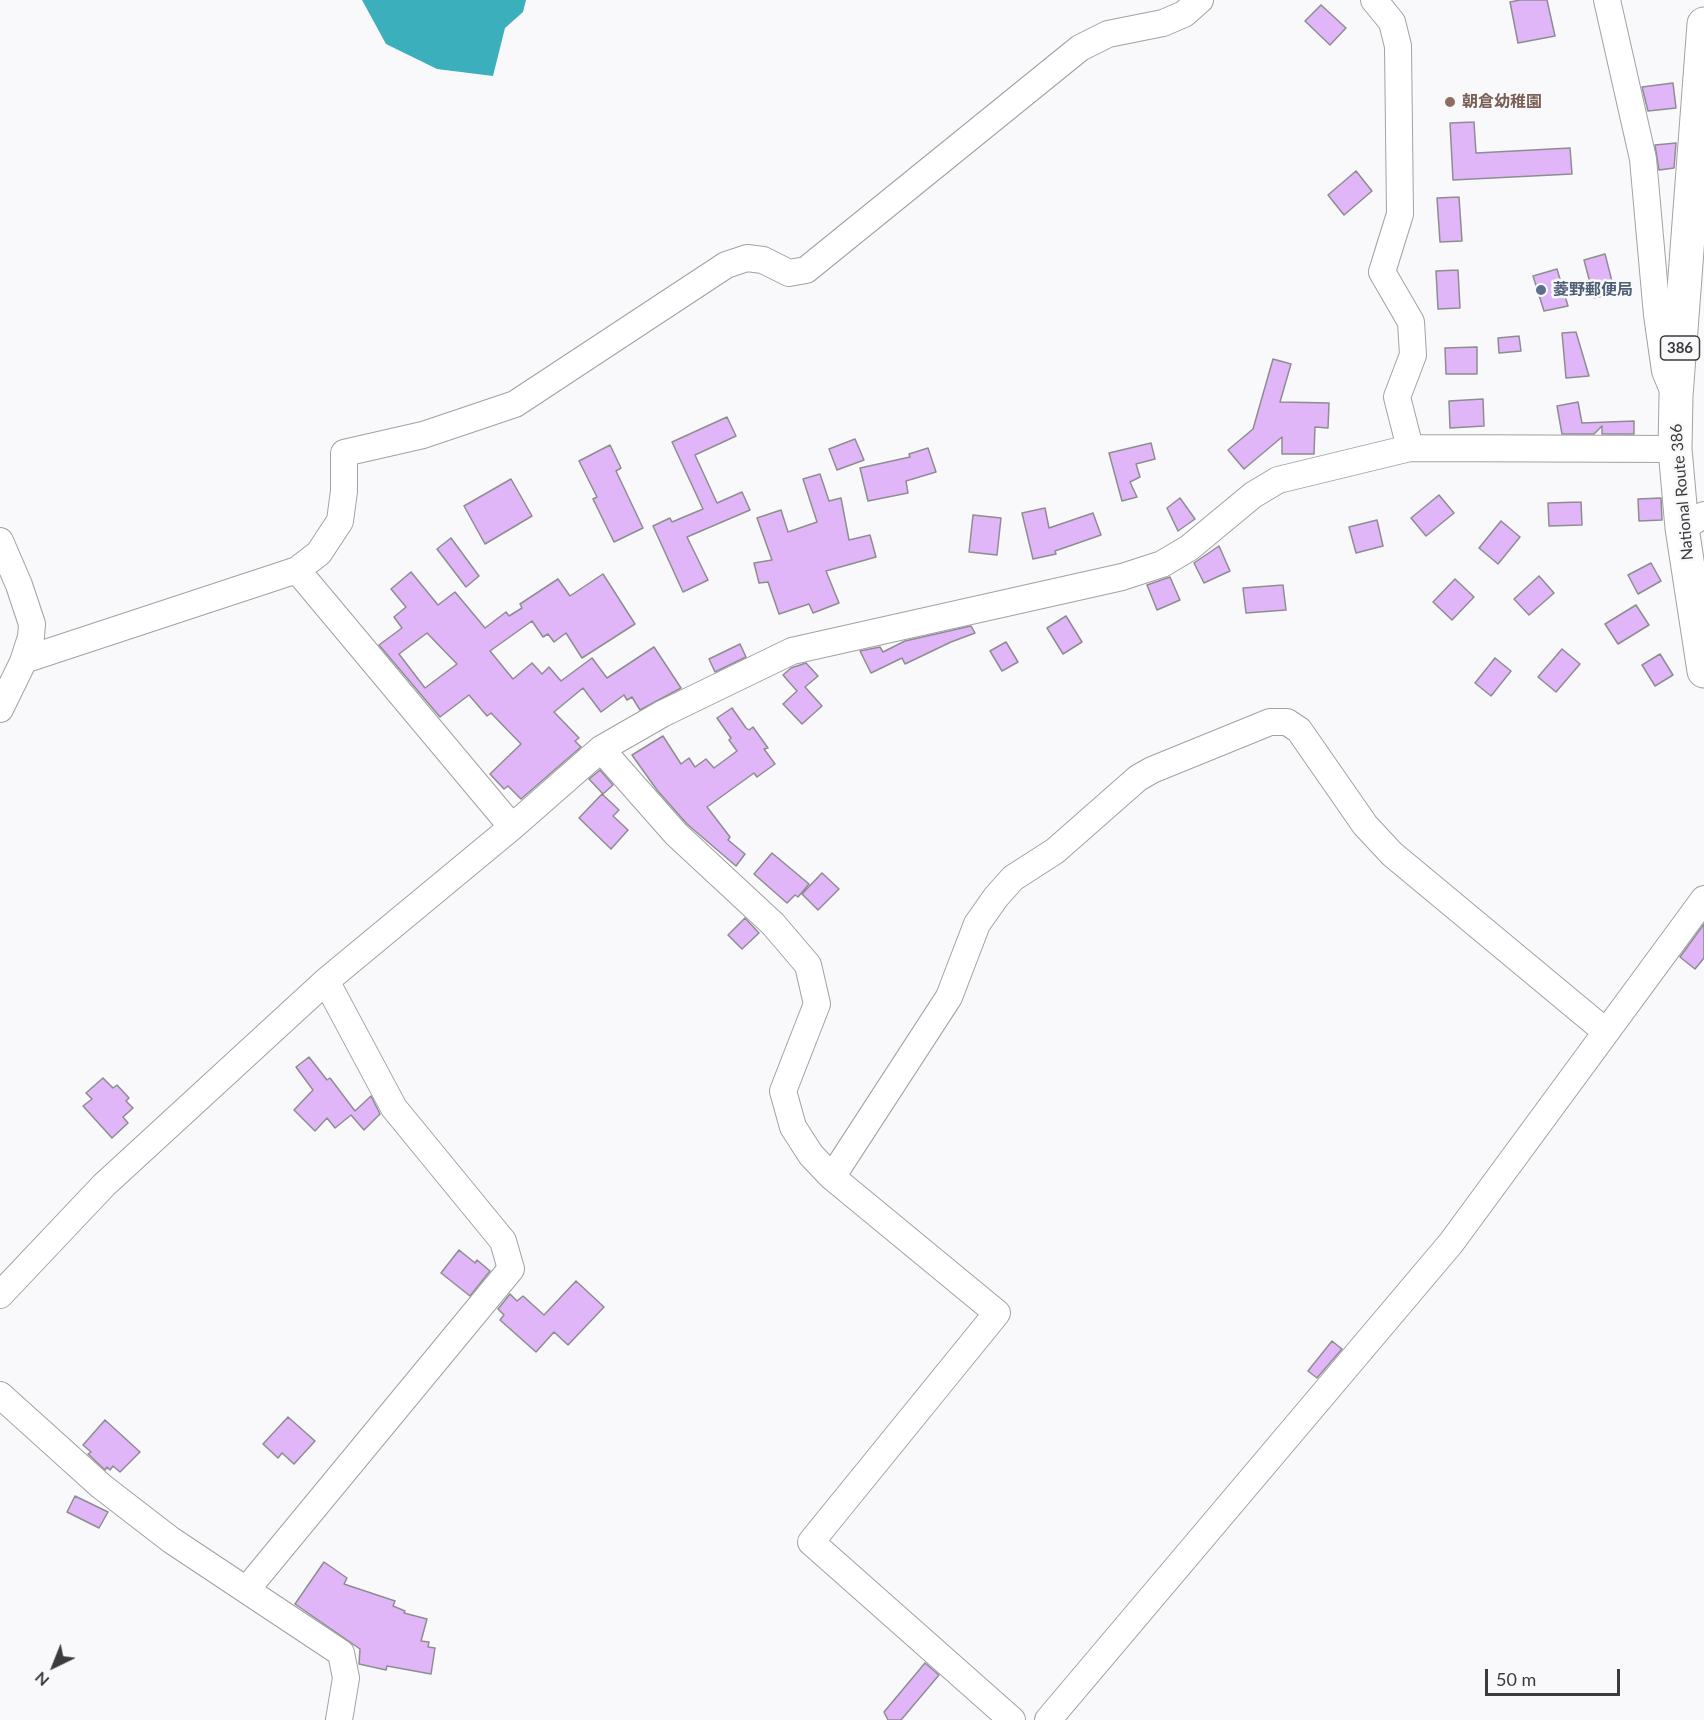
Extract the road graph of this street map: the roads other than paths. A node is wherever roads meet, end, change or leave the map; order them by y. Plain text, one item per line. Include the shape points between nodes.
1 (1200, 0) edge
2 (1374, 0) edge
3 (1607, 0) edge
4 (1703, 0) edge
5 (1704, 5) edge
6 (1704, 24) edge
7 (1676, 396) junction
8 (1410, 448) junction
9 (1675, 449) junction
10 (1693, 522) edge
11 (0, 542) edge
12 (297, 570) junction
13 (24, 660) junction
14 (1704, 671) edge
15 (0, 709) edge
16 (601, 749) junction
17 (512, 827) junction
18 (1704, 899) edge
19 (326, 981) junction
20 (1605, 1031) junction
21 (832, 1177) junction
22 (0, 1295) edge
23 (0, 1395) edge
24 (247, 1589) junction
25 (339, 1720) edge
26 (1012, 1720) edge
27 (1048, 1720) edge

1 - 12 street via 1184,14 1163,23 1108,34 1080,48 806,270 789,273 763,260 747,258 726,265 515,404 423,435 344,453 340,520 319,553
2 - 8 street via 1392,22 1398,46 1400,214 1382,272 1411,322 1413,355 1397,397
3 - 7 street via 1643,159 1658,326 1665,371
4 - 5 highway
6 - 7 highway, National Route 386 / 386
7 - 9 highway, National Route 386 / 386
8 - 9 street
8 - 16 street via 1278,480 1162,564 1122,577 792,651 662,714
9 - 10 highway, National Route 386 / 386
10 - 14 highway, National Route 386 / 386
11 - 13 street via 32,624
12 - 13 street
12 - 17 street
13 - 15 street
16 - 17 street
16 - 21 street via 676,834 773,924 808,965 817,1004 783,1091 793,1127 811,1155
17 - 19 street
18 - 20 street
19 - 22 street via 104,1185
19 - 24 street via 393,1108 502,1241 511,1269
20 - 21 street via 1392,854 1365,825 1299,730 1287,722 1270,722 1138,778 1055,851 1013,878 977,924 949,997
20 - 27 street via 1451,1243
21 - 26 street via 997,1313 811,1542
23 - 24 street via 101,1486 171,1540
24 - 25 street via 341,1653 346,1678

